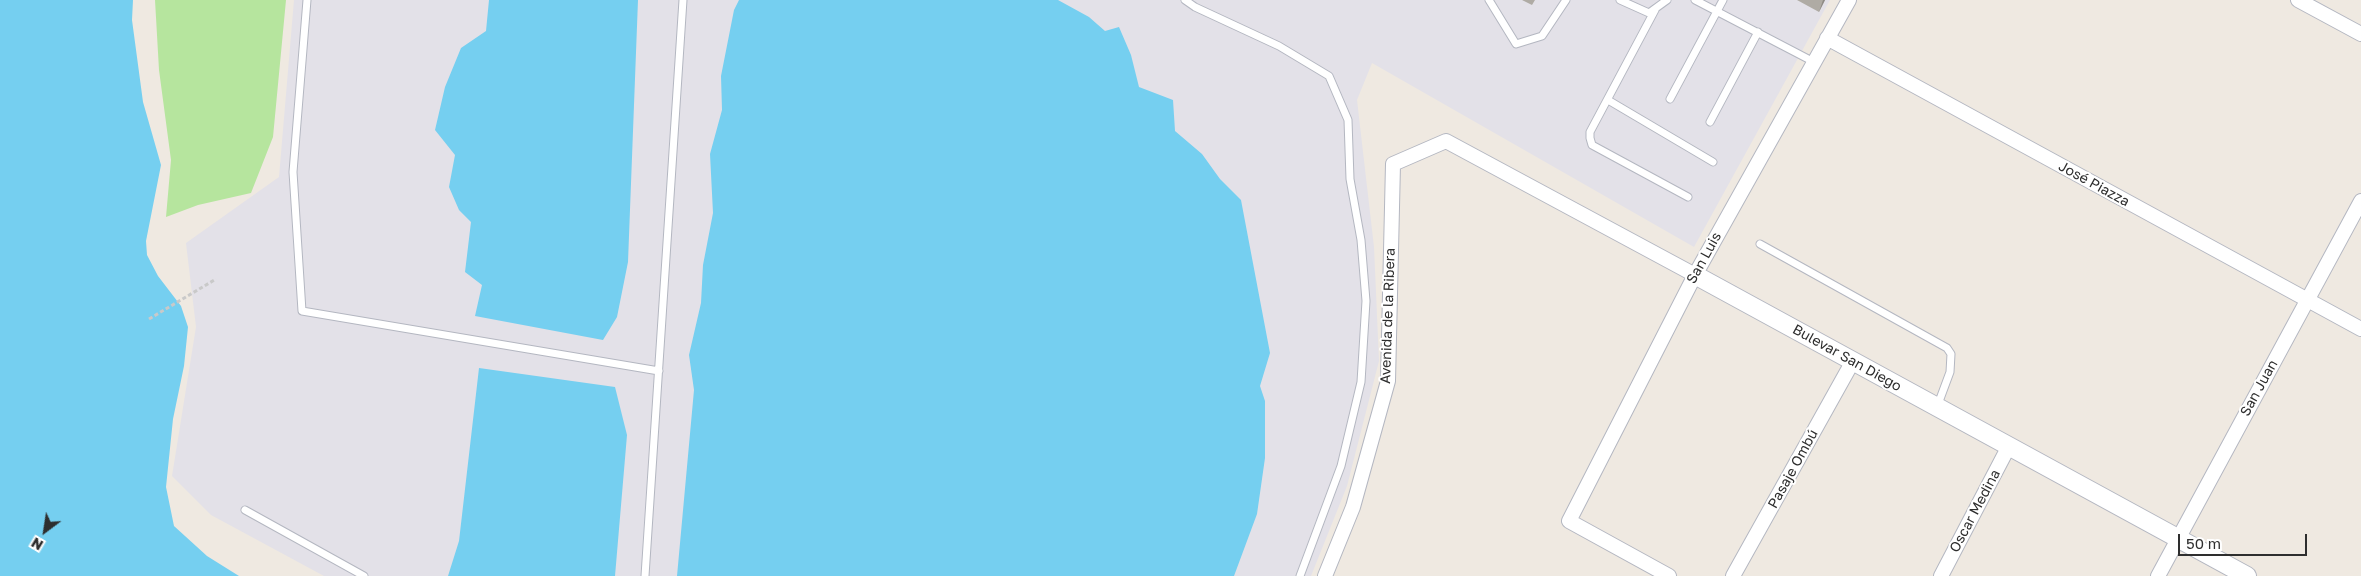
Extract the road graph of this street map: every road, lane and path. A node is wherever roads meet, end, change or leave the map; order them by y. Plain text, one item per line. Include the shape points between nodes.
1 (307, 0) edge
2 (683, 0) edge
3 (1186, 0) edge
4 (1489, 0) edge
5 (1566, 0) edge
6 (1620, 0) edge
7 (1667, 0) edge
8 (1695, 0) edge
9 (1723, 0) edge
10 (1849, 0) edge
11 (2298, 0) edge
12 (1655, 10) junction
13 (1717, 11) junction
14 (1758, 32) junction
15 (2361, 34) edge
16 (1827, 38) junction
17 (1814, 62) junction
18 (1670, 99) dead end
19 (1608, 100) junction
20 (1710, 122) dead end
21 (1446, 142) joint
22 (1712, 162) dead end
23 (1688, 197) dead end
24 (2361, 201) edge
25 (1760, 244) dead end
26 (1694, 275) junction
27 (216, 279) dead end
28 (2307, 300) junction
29 (149, 319) dead end
30 (2361, 329) edge
31 (1854, 362) junction
32 (659, 371) junction
33 (1937, 407) junction
34 (2009, 446) junction
35 (245, 510) dead end
36 (2177, 538) junction
37 (364, 576) edge
38 (645, 576) edge
39 (1300, 576) edge
40 (1325, 576) edge
41 (1669, 576) edge
42 (1733, 576) edge
43 (1940, 576) edge
44 (2158, 576) edge
45 (2247, 576) edge

1 - 32 lane via 293,172 302,311
2 - 32 lane
3 - 39 lane via 1279,46 1329,76 1348,120 1350,179 1361,240 1366,301 1361,382 1341,466
4 - 5 lane via 1516,44 1542,36
6 - 12 lane via 1649,13
7 - 12 lane
8 - 13 lane
9 - 13 lane
10 - 16 street, San Luis
11 - 15 street
12 - 19 lane
13 - 14 lane
13 - 18 lane
14 - 17 lane
14 - 20 lane
16 - 17 street, San Luis
16 - 28 street, José Piazza
17 - 26 street, San Luis
19 - 22 lane
19 - 23 lane via 1590,132 1592,145
21 - 26 street, Bulevar San Diego
21 - 40 street, Avenida de la Ribera via 1393,164 1388,381 1353,507
24 - 28 street, San Juan
25 - 33 lane via 1947,348 1951,354 1950,372
26 - 31 street, Bulevar San Diego
26 - 41 street, San Luis via 1569,521
27 - 29 path
28 - 30 street, José Piazza
28 - 36 street, San Juan
31 - 33 street, Bulevar San Diego
31 - 42 street, Pasaje Ombú
32 - 38 lane
33 - 34 street, Bulevar San Diego
34 - 36 street, Bulevar San Diego
34 - 43 street, Oscar Medina
35 - 37 lane
36 - 44 street, San Juan
36 - 45 street, Bulevar San Diego

